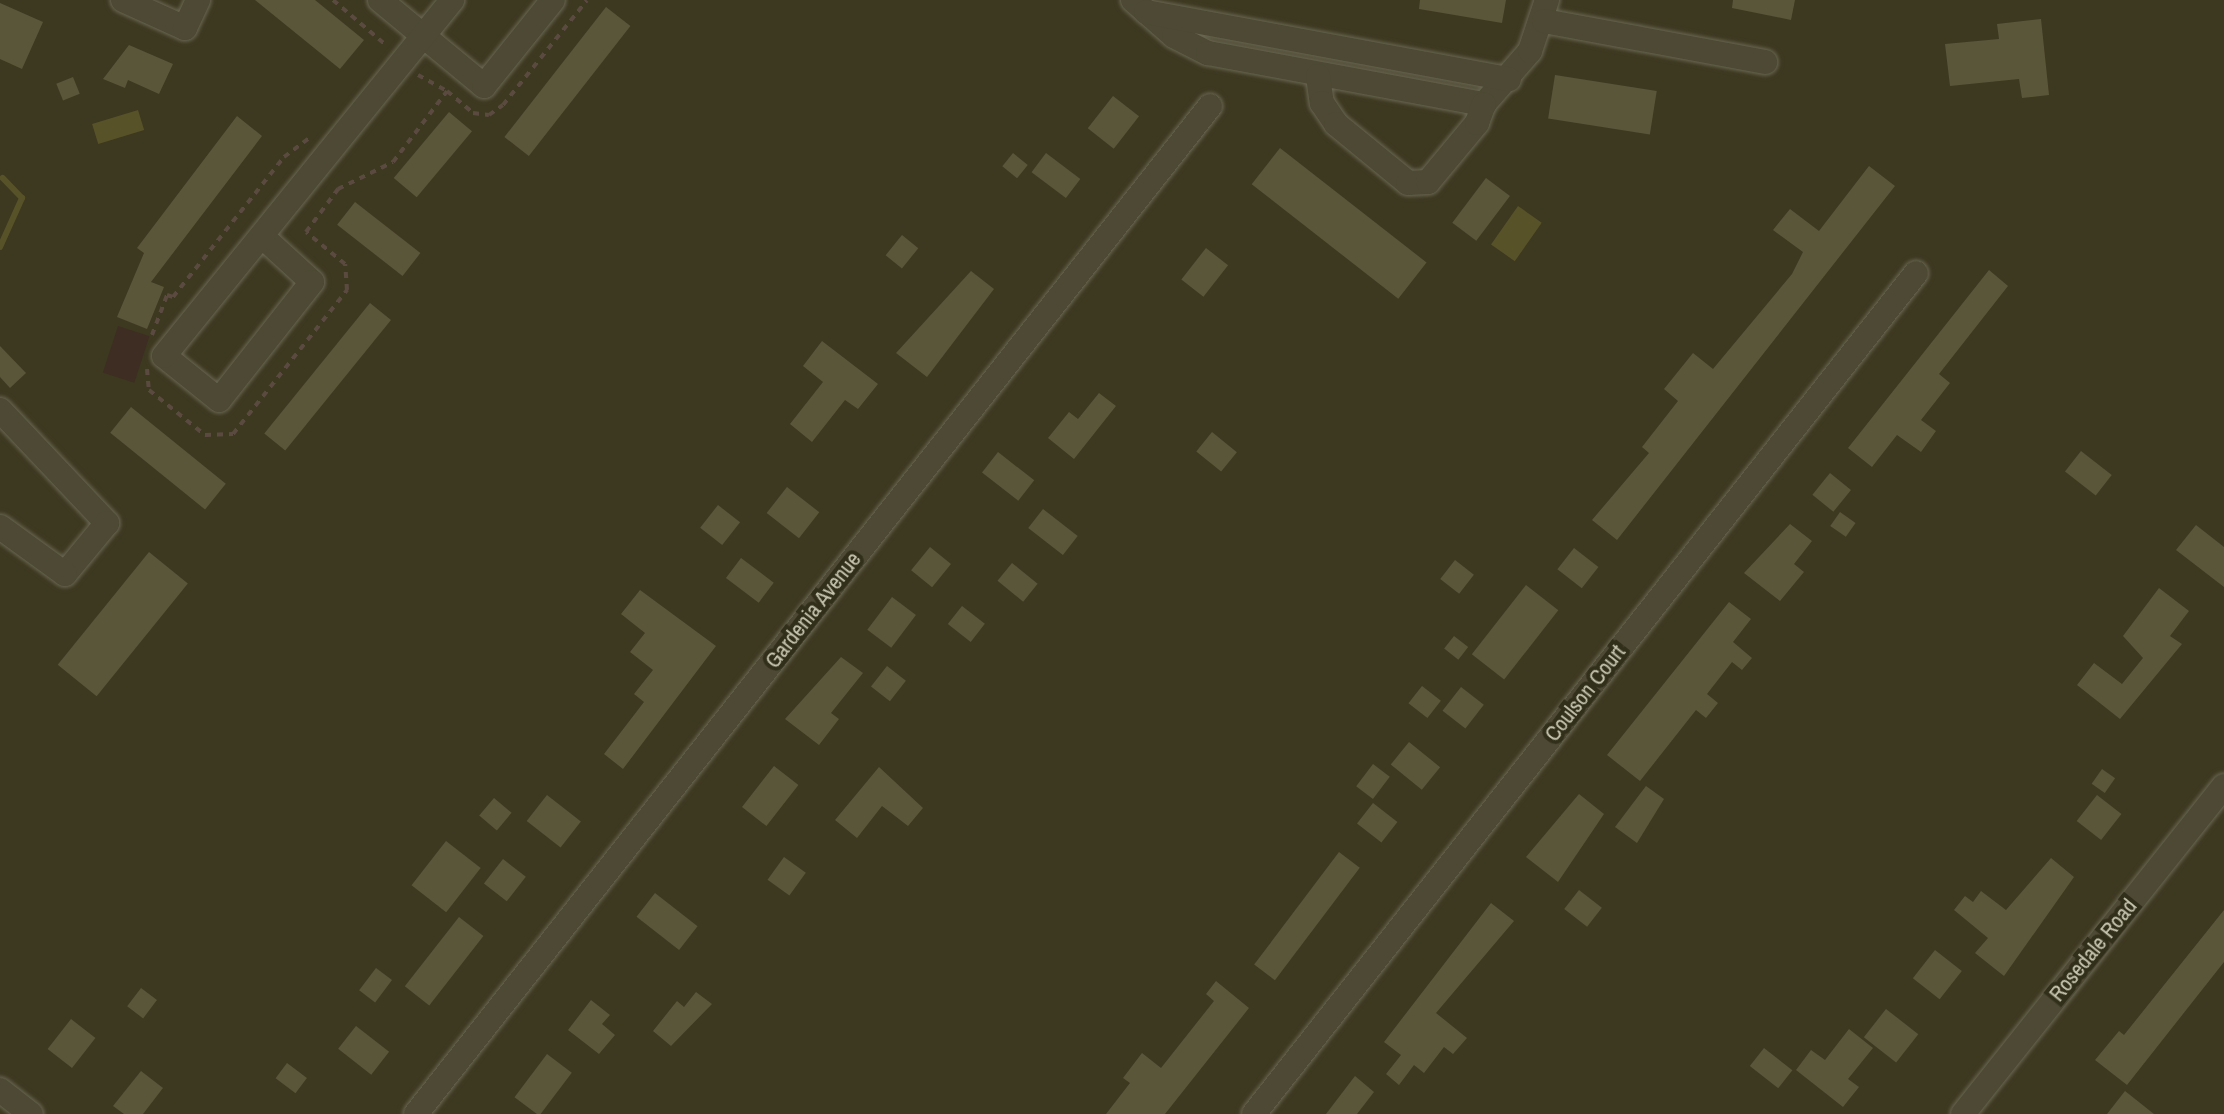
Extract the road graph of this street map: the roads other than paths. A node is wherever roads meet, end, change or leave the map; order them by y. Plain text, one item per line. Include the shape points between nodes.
1 (123, 0) edge
2 (198, 0) edge
3 (380, 0) edge
4 (452, 0) edge
5 (553, 0) edge
6 (1138, 6) edge
7 (1546, 10) edge
8 (424, 36) junction
9 (1765, 62) dead end
10 (1318, 76) junction
11 (1509, 79) junction
12 (1484, 104) junction
13 (1210, 106) dead end
14 (264, 238) junction
15 (1916, 273) dead end
16 (0, 410) edge
17 (0, 527) edge
18 (2224, 786) edge
19 (0, 1090) edge
20 (31, 1114) edge
21 (416, 1114) edge
22 (1254, 1114) edge
23 (1963, 1114) edge

1 - 2 street via 185,28
3 - 8 street
4 - 8 street
5 - 8 street via 484,86
6 - 10 street via 1208,53
6 - 11 street
7 - 9 street
7 - 11 street
8 - 14 street
10 - 12 street
10 - 12 street via 1322,103 1336,124 1408,183 1428,182 1477,123
11 - 12 street
13 - 21 street, Gardenia Avenue
14 - 14 street via 312,282 219,400 164,356
15 - 22 street, Coulson Court
16 - 17 street via 107,523 65,574
18 - 23 street, Rosedale Road
19 - 20 street

